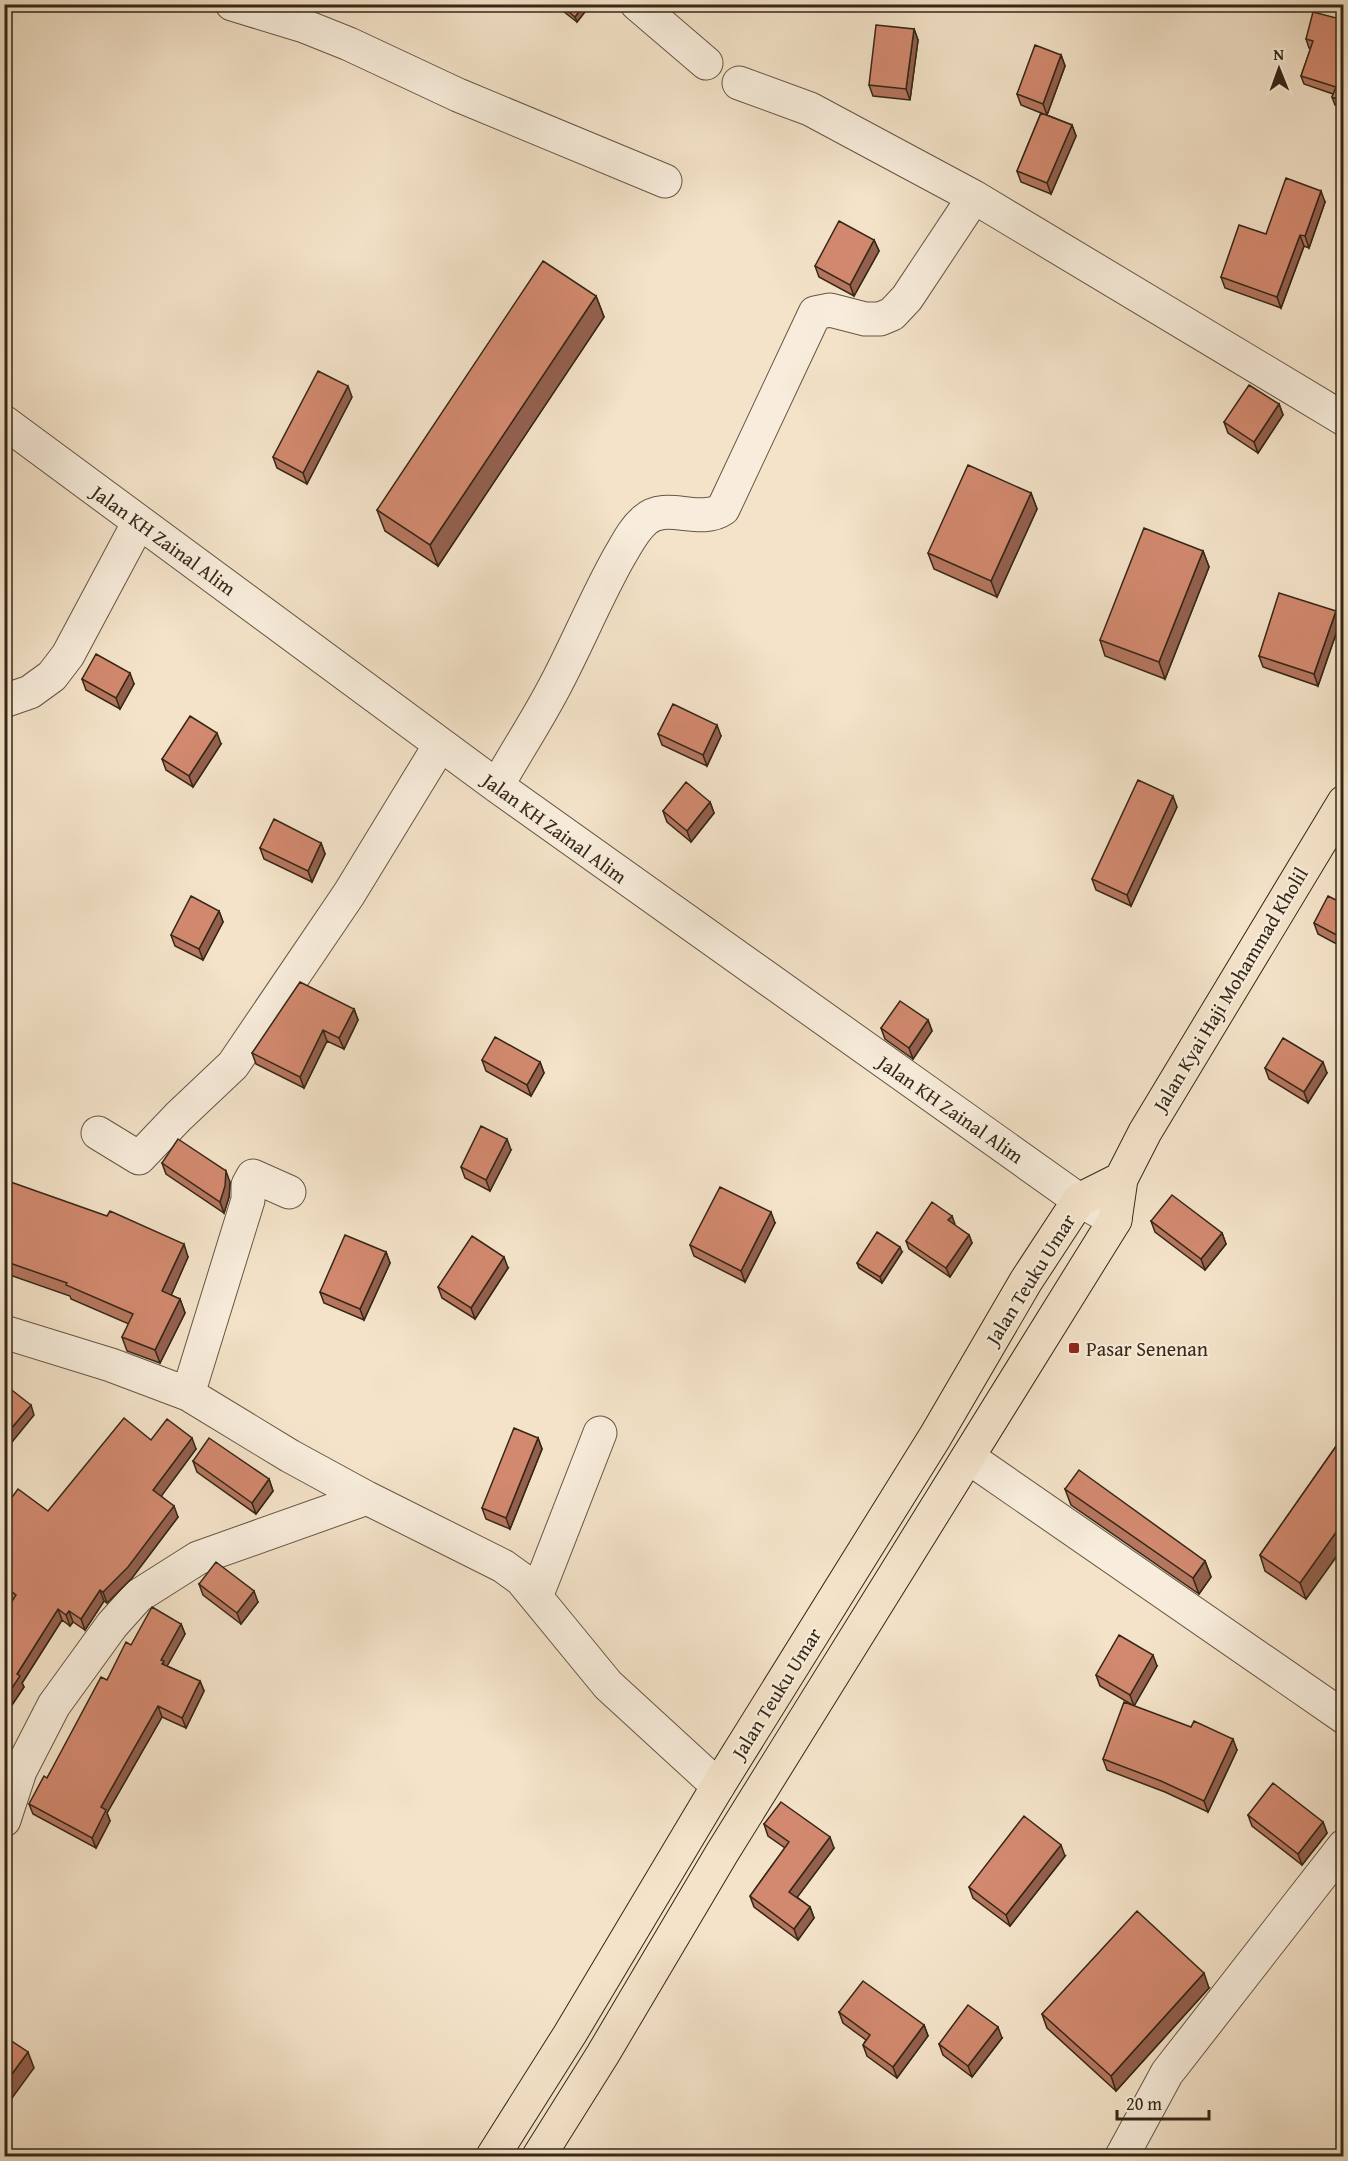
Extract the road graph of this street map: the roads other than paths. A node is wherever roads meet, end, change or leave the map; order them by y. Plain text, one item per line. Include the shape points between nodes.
1 (232, 4) edge
2 (637, 4) edge
3 (706, 63) dead end
4 (739, 83) dead end
5 (665, 181) dead end
6 (974, 197) junction
7 (1344, 419) edge
8 (4, 422) edge
9 (139, 522) junction
10 (4, 701) edge
11 (440, 745) junction
12 (497, 786) junction
13 (1338, 822) edge
14 (98, 1133) dead end
15 (1121, 1179) junction
16 (289, 1192) dead end
17 (1079, 1200) junction
18 (1115, 1220) junction
19 (4, 1332) edge
20 (188, 1394) junction
21 (600, 1433) dead end
22 (968, 1457) junction
23 (367, 1498) junction
24 (536, 1597) junction
25 (1344, 1717) edge
26 (718, 1786) junction
27 (4, 1820) edge
28 (1344, 1846) edge
29 (635, 1924) junction
30 (670, 1940) junction
31 (494, 2157) edge
32 (539, 2157) edge
33 (1122, 2157) edge

1 - 5 street via 349,44 458,95
2 - 3 street
4 - 6 street via 810,110
6 - 7 street
6 - 12 street via 907,298 892,314 865,319 830,310 815,313 723,509 703,516 661,512 646,518 633,533 555,685
8 - 9 street, Jalan KH Zainal Alim
9 - 10 street via 68,655 52,676 30,692
9 - 11 street, Jalan KH Zainal Alim
11 - 12 street, Jalan KH Zainal Alim
11 - 14 street via 349,894 233,1065 139,1158
12 - 17 street, Jalan KH Zainal Alim
13 - 15 main road, Jalan Kyai Haji Mohammad Kholil via 1145,1132
15 - 17 main road, Jalan Teuku Umar
15 - 18 main road, Jalan Teuku Umar
16 - 20 street via 253,1176 248,1185 248,1200
17 - 18 street, Jalan KH Zainal Alim
17 - 26 main road, Jalan Teuku Umar
18 - 22 main road, Jalan Teuku Umar
19 - 20 street
20 - 23 street
21 - 24 street
22 - 25 street
22 - 30 main road, Jalan Teuku Umar
23 - 24 street via 503,1566
23 - 27 street via 198,1558 138,1596 54,1705 20,1771
24 - 26 street via 608,1685
26 - 29 main road, Jalan Teuku Umar
28 - 33 street via 1167,2073
29 - 30 main road
29 - 31 main road, Jalan Teuku Umar
30 - 32 main road, Jalan Teuku Umar

